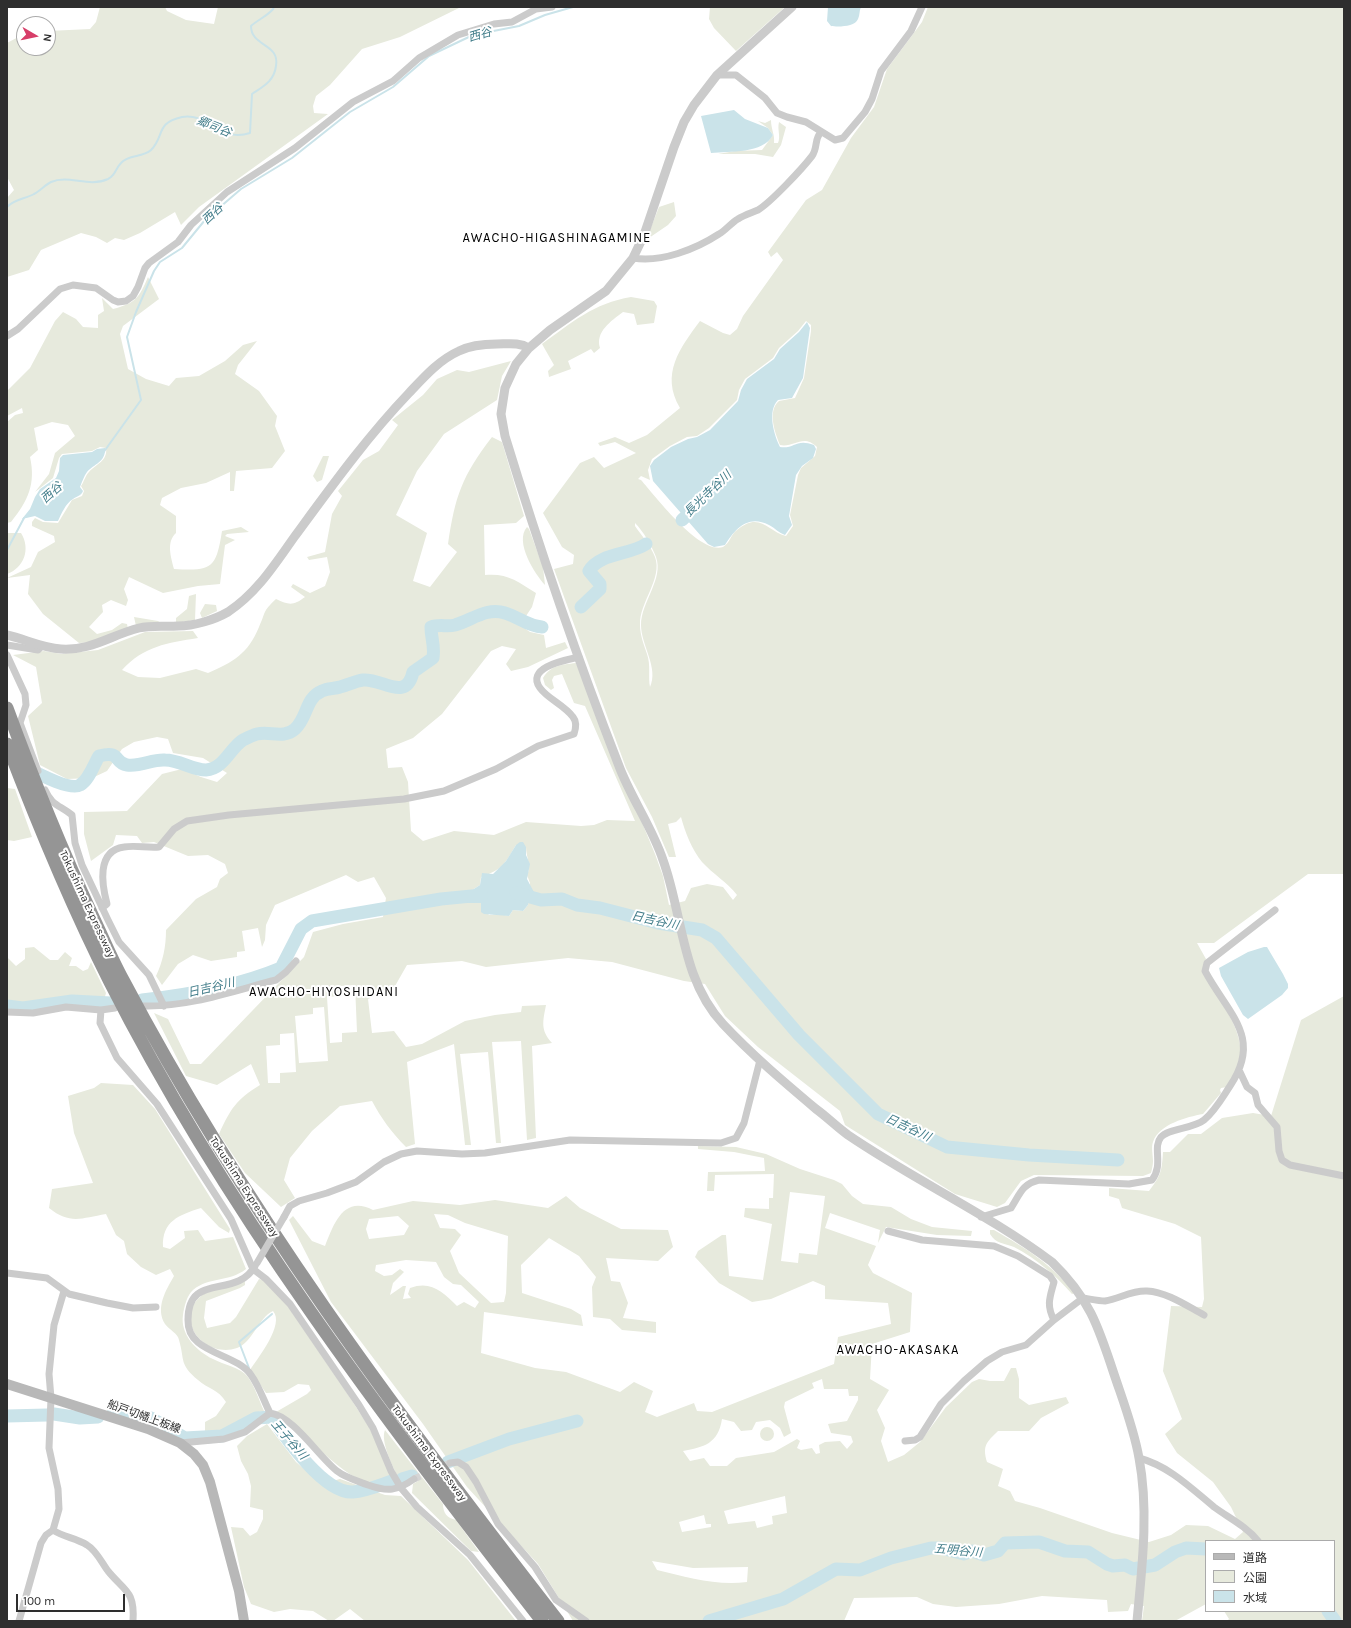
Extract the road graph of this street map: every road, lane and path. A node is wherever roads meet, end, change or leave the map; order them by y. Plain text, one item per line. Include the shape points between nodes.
1 (552, 7) edge
2 (792, 7) edge
3 (922, 7) edge
4 (717, 74) junction
5 (821, 132) junction
6 (633, 258) junction
7 (7, 336) edge
8 (529, 348) junction
9 (7, 635) edge
10 (7, 645) edge
11 (42, 646) junction
12 (7, 655) edge
13 (578, 657) junction
14 (8, 710) edge
15 (7, 744) edge
16 (44, 824) junction
17 (102, 908) junction
18 (1275, 910) dead end
19 (296, 961) dead end
20 (163, 1004) junction
21 (144, 1006) dead end
22 (115, 1008) dead end
23 (102, 1010) junction
24 (7, 1012) edge
25 (760, 1060) junction
26 (1240, 1072) junction
27 (1344, 1176) edge
28 (981, 1217) junction
29 (888, 1231) dead end
30 (255, 1266) junction
31 (7, 1273) edge
32 (64, 1291) junction
33 (1083, 1298) junction
34 (156, 1307) dead end
35 (1204, 1315) dead end
36 (1054, 1320) junction
37 (7, 1384) edge
38 (51, 1398) junction
39 (269, 1415) junction
40 (905, 1441) dead end
41 (180, 1443) junction
42 (1140, 1458) junction
43 (450, 1463) tunnel mouth
44 (414, 1479) tunnel mouth
45 (401, 1488) junction
46 (53, 1530) junction
47 (1257, 1540) edge
48 (19, 1621) edge
49 (133, 1621) edge
50 (244, 1621) edge
51 (523, 1621) edge
52 (542, 1621) edge
53 (558, 1621) edge
54 (586, 1621) edge
55 (1137, 1621) edge

1 - 7 street via 536,9 512,22 494,24 458,36 419,58 393,82 353,102 295,148 227,192 191,225 178,242 149,263 133,296 126,301 112,300 96,288 73,285 66,287 60,289 18,329
2 - 4 street
3 - 5 street via 911,31 881,71 866,112 843,138 835,140
4 - 5 street via 736,75 765,98 777,113 806,122
4 - 6 street via 684,122 644,235
5 - 6 street via 816,136 813,155 758,209 738,219 704,243 674,254 646,260
6 - 8 street via 606,291
8 - 11 street via 514,344 477,344 439,363 389,413 247,598 226,613 200,623 139,628 82,648 60,649
8 - 13 street via 516,364 505,388 501,414 505,436 525,500
9 - 11 street
10 - 11 street via 38,650
12 - 17 street via 25,694 26,704 20,724 48,797 54,805 72,815 77,850
13 - 17 street via 554,663 539,672 537,678 539,688 573,717 577,726 574,734 538,746 496,769 444,791 404,799 187,821 174,829 158,847 124,847 114,850 109,855 102,877 107,904
13 - 25 street via 620,770 662,857 693,976 722,1023
14 - 16 highway, Tokushima Expressway
15 - 16 highway, Tokushima Expressway
16 - 52 highway, Tokushima Expressway via 72,904 110,983 159,1073 232,1192 317,1320 387,1417
16 - 53 highway, Tokushima Expressway via 121,978 193,1107 253,1204 398,1411
17 - 20 street via 119,942 149,975
18 - 26 street via 1206,963 1205,971 1241,1031 1244,1050
19 - 20 street via 276,980 190,1002
20 - 21 street
22 - 23 street
23 - 24 street via 66,1007 33,1013
23 - 30 street via 100,1023 117,1058 161,1111 231,1219
25 - 28 street via 790,1088 848,1134
25 - 30 street, bridge via 744,1123 736,1138 721,1143 570,1140 485,1153 417,1151 400,1154 356,1182 290,1206
26 - 27 street via 1247,1087 1255,1093 1258,1105 1277,1127 1282,1160 1290,1166
26 - 28 street via 1215,1108 1202,1121 1165,1134 1161,1138 1158,1146 1159,1166 1152,1180 1129,1184 1039,1180 1029,1182 1011,1208
28 - 33 street via 1052,1262
29 - 36 street via 922,1240 994,1246 1018,1256 1050,1276 1054,1282 1048,1305
30 - 39 street via 241,1280 226,1286 203,1289 193,1298 188,1312 188,1326 194,1338 203,1347 242,1366 251,1375
30 - 45 street via 290,1304 359,1405 373,1428
31 - 32 street via 47,1278
32 - 34 street via 133,1308
32 - 38 street via 54,1324
33 - 35 street via 1105,1301 1125,1294 1156,1292 1167,1295
33 - 36 street
33 - 42 street via 1103,1340
36 - 40 street via 1026,1345 1002,1352 987,1361 941,1404 920,1437
37 - 38 main road, 船戸切幡上板線
38 - 41 main road, 船戸切幡上板線 via 148,1429
38 - 46 street via 49,1448 58,1489 58,1509
39 - 41 street via 245,1432 224,1440
39 - 45 street via 286,1421 301,1433 338,1471 373,1487 385,1490
41 - 50 main road, 船戸切幡上板線 via 203,1465 210,1482 239,1591
42 - 47 street via 1155,1462 1181,1479 1246,1528
42 - 55 street via 1144,1507
43 - 54 street via 458,1462 466,1467 498,1524 535,1567 556,1600
44 - 45 street
45 - 51 street via 417,1507 470,1555
46 - 48 street via 41,1543
46 - 49 street via 59,1535 88,1545 122,1583 132,1603

